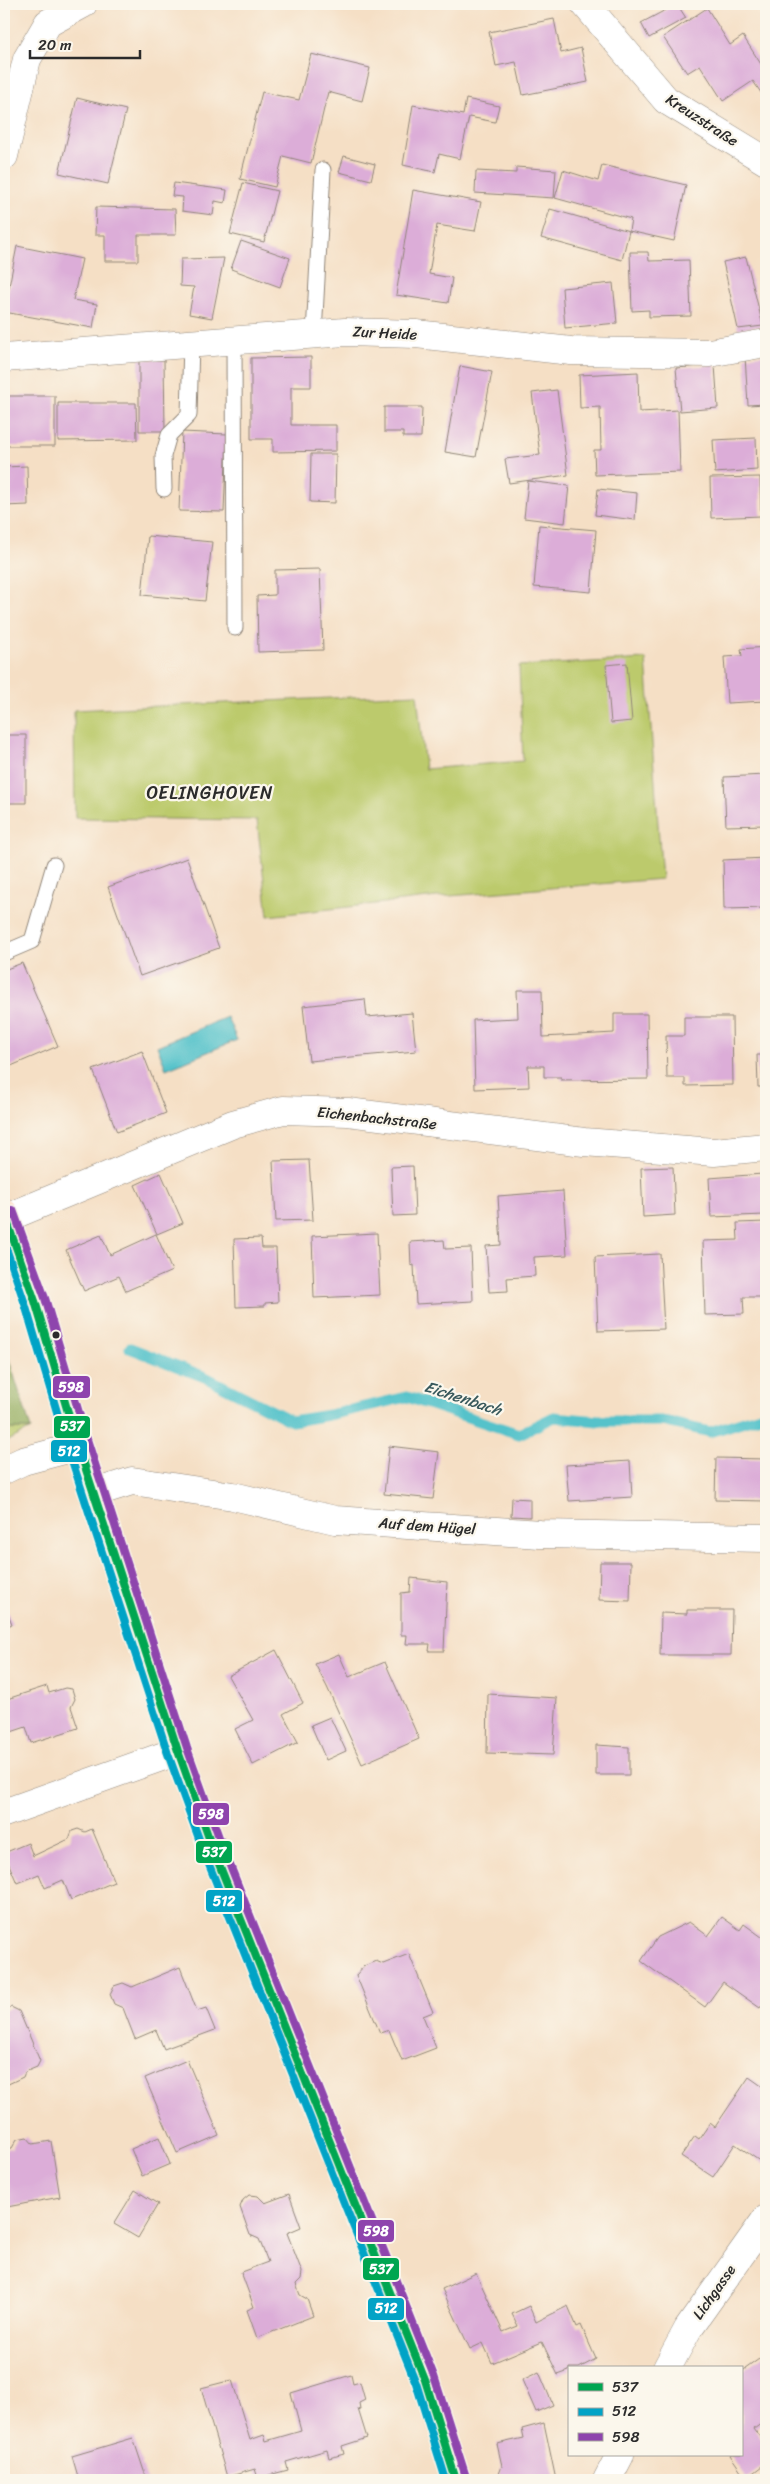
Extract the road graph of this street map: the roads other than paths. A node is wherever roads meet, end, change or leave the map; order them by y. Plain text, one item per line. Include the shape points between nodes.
1 (84, 4) edge
2 (585, 4) edge
3 (4, 156) edge
4 (766, 161) edge
5 (323, 170) dead end
6 (314, 334) junction
7 (234, 340) junction
8 (191, 344) junction
9 (766, 344) edge
10 (4, 358) edge
11 (164, 489) dead end
12 (236, 628) dead end
13 (54, 865) dead end
14 (4, 954) edge
15 (766, 1147) edge
16 (5, 1216) edge
17 (78, 1446) junction
18 (4, 1470) edge
19 (94, 1493) junction
20 (766, 1538) edge
21 (178, 1751) junction
22 (4, 1813) edge
23 (766, 2219) edge
24 (668, 2366) edge
25 (619, 2456) edge
26 (456, 2480) edge
27 (606, 2480) edge

1 - 3 street via 48,23 27,59
2 - 4 street, Kreuzstraße via 666,100
5 - 6 lane
6 - 7 street, Zur Heide
6 - 9 street, Zur Heide via 416,334 571,351 709,353
7 - 8 street, Zur Heide
7 - 12 lane
8 - 10 street, Zur Heide
8 - 11 lane via 189,415 169,435 164,456
13 - 14 lane via 32,941
15 - 16 street, Eichenbachstraße via 714,1152 584,1142 348,1112 283,1110 233,1124
16 - 17 main road via 35,1301
17 - 18 street via 23,1461
17 - 19 main road
19 - 20 street, Auf dem Hügel via 132,1481 233,1496 335,1520 540,1534
19 - 21 main road
21 - 22 street
21 - 26 main road via 211,1844 425,2380
23 - 24 street, Lichgasse via 688,2329
25 - 27 street

